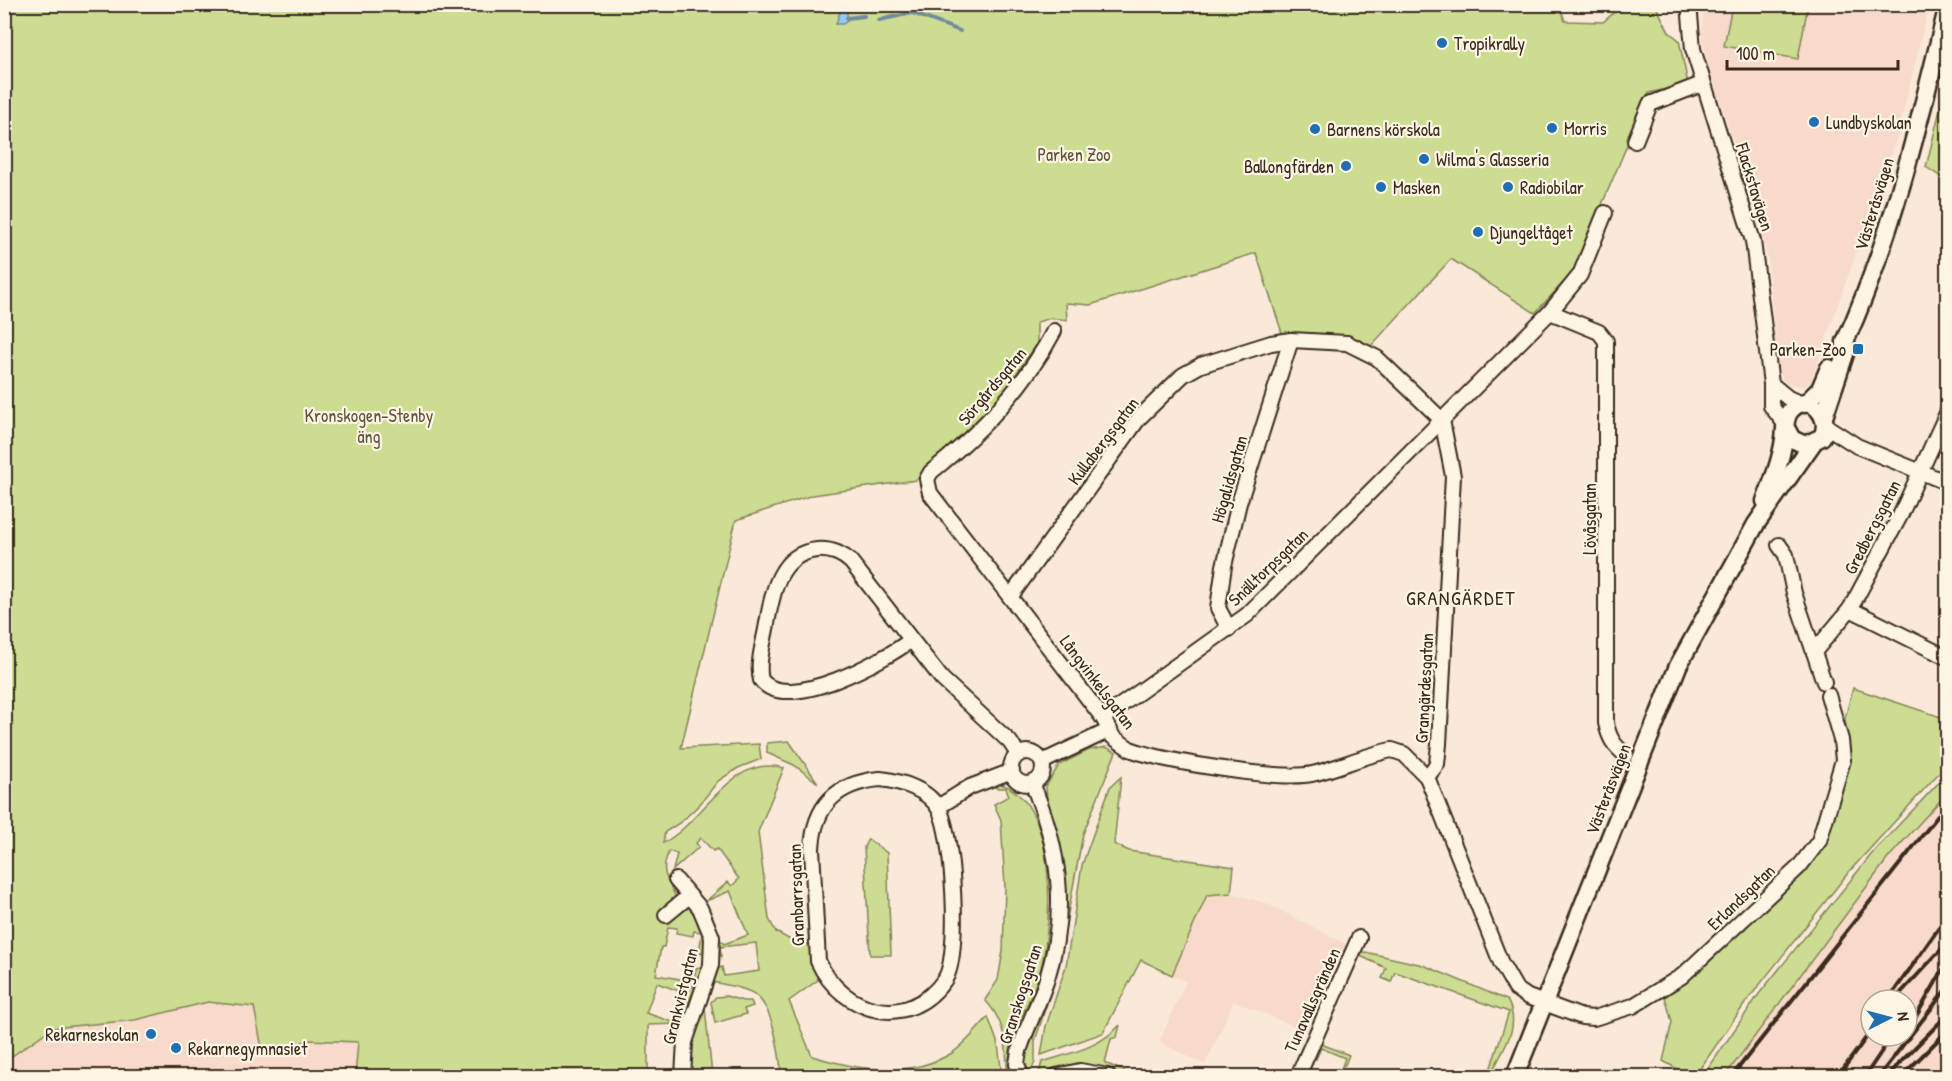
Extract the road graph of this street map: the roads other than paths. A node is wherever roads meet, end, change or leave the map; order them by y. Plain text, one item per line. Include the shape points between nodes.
1 (1689, 4) edge
2 (1947, 5) edge
3 (1702, 84) junction
4 (1635, 141) dead end
5 (1605, 213) dead end
6 (1550, 312) junction
7 (1054, 331) dead end
8 (1291, 340) junction
9 (1845, 342) junction
10 (1771, 384) junction
11 (1804, 404) junction
12 (1947, 411) edge
13 (1442, 420) junction
14 (1785, 426) junction
15 (1820, 431) junction
16 (1920, 471) junction
17 (927, 483) joint
18 (1947, 483) edge
19 (1756, 524) junction
20 (1779, 545) dead end
21 (1011, 596) junction
22 (1850, 609) junction
23 (1229, 629) junction
24 (911, 640) junction
25 (1814, 652) junction
26 (1947, 658) edge
27 (1106, 724) junction
28 (1018, 754) junction
29 (1626, 754) dead end
30 (1042, 762) junction
31 (1012, 771) junction
32 (1427, 777) junction
33 (1032, 783) junction
34 (938, 807) junction
35 (676, 880) dead end
36 (689, 896) junction
37 (666, 915) dead end
38 (1359, 938) dead end
39 (1544, 1003) junction
40 (683, 1077) edge
41 (1020, 1077) edge
42 (1056, 1077) edge
43 (1108, 1077) edge
44 (1298, 1077) edge
45 (1515, 1077) edge

1 - 3 street, Flackstavägen via 1693,49
2 - 9 street, Västeråsvägen via 1923,107 1880,253
3 - 4 street via 1650,104
3 - 10 street, Flackstavägen via 1753,241
5 - 6 street, Snälltorpsgatan via 1580,275
6 - 13 street, Snälltorpsgatan
6 - 29 street, Lövåsgatan via 1599,332 1606,341 1606,723 1608,735
7 - 17 street, Sörgårdsgatan via 1044,351 983,429 931,472
8 - 13 street via 1326,340 1361,349 1377,358
8 - 21 street, Kullabergsgatan via 1201,365 1183,375 1139,418
8 - 23 street, Högalidsgatan via 1239,503 1224,566 1218,608
9 - 11 street, Västeråsvägen via 1836,351 1820,389
9 - 15 street, Västeråsvägen via 1845,354
10 - 11 street via 1788,399
10 - 14 street, Flackstavägen via 1771,406
11 - 14 street via 1791,410
11 - 15 street via 1816,407
12 - 16 street, Gredbergsgatan
13 - 23 street, Snälltorpsgatan
13 - 32 street, Grangärdesgatan via 1453,476 1439,744 1437,764
14 - 15 street via 1795,442
14 - 19 street, Västeråsvägen via 1775,475
15 - 16 street
15 - 19 street, Västeråsvägen
16 - 18 street
16 - 22 street, Gredbergsgatan
17 - 21 street, Långvinkelsgatan
19 - 39 street, Västeråsvägen via 1678,666
20 - 25 street, Erlandsgatan via 1786,555
21 - 27 street, Långvinkelsgatan
22 - 25 street, Gredbergsgatan
22 - 26 street
23 - 27 street, Snälltorpsgatan
24 - 24 street via 846,557 821,550 802,553 786,564 776,587 762,646 761,680 767,687 780,690 819,686 860,670
24 - 28 street via 942,679
25 - 39 street, Erlandsgatan via 1841,740 1843,760 1819,841 1798,867 1696,965 1642,1000 1594,1017 1582,1017
27 - 30 street, Snälltorpsgatan
27 - 32 street, Långvinkelsgatan via 1119,742 1142,754 1277,775 1311,774 1397,750
28 - 30 street via 1032,752
28 - 31 street
30 - 33 street via 1042,775
31 - 33 street via 1017,780
31 - 34 street via 970,787
32 - 39 street, Långvinkelsgatan via 1510,981 1516,989
33 - 41 street, Granskogsgatan via 1045,810 1054,846 1059,904 1052,963 1019,1051
34 - 34 street, Granbarrsgatan via 947,834 950,864 954,953 946,978 929,995 909,1006 882,1011 854,1004 824,975 815,949 812,831 818,815 825,803 850,785 880,779 915,789
35 - 36 street, Grankvistgatan
36 - 37 street
36 - 40 street, Grankvistgatan via 708,922 712,951 711,965 685,1042
38 - 44 street, Tunavallsgränden
39 - 45 street, Västeråsvägen
42 - 43 street via 1080,1071

